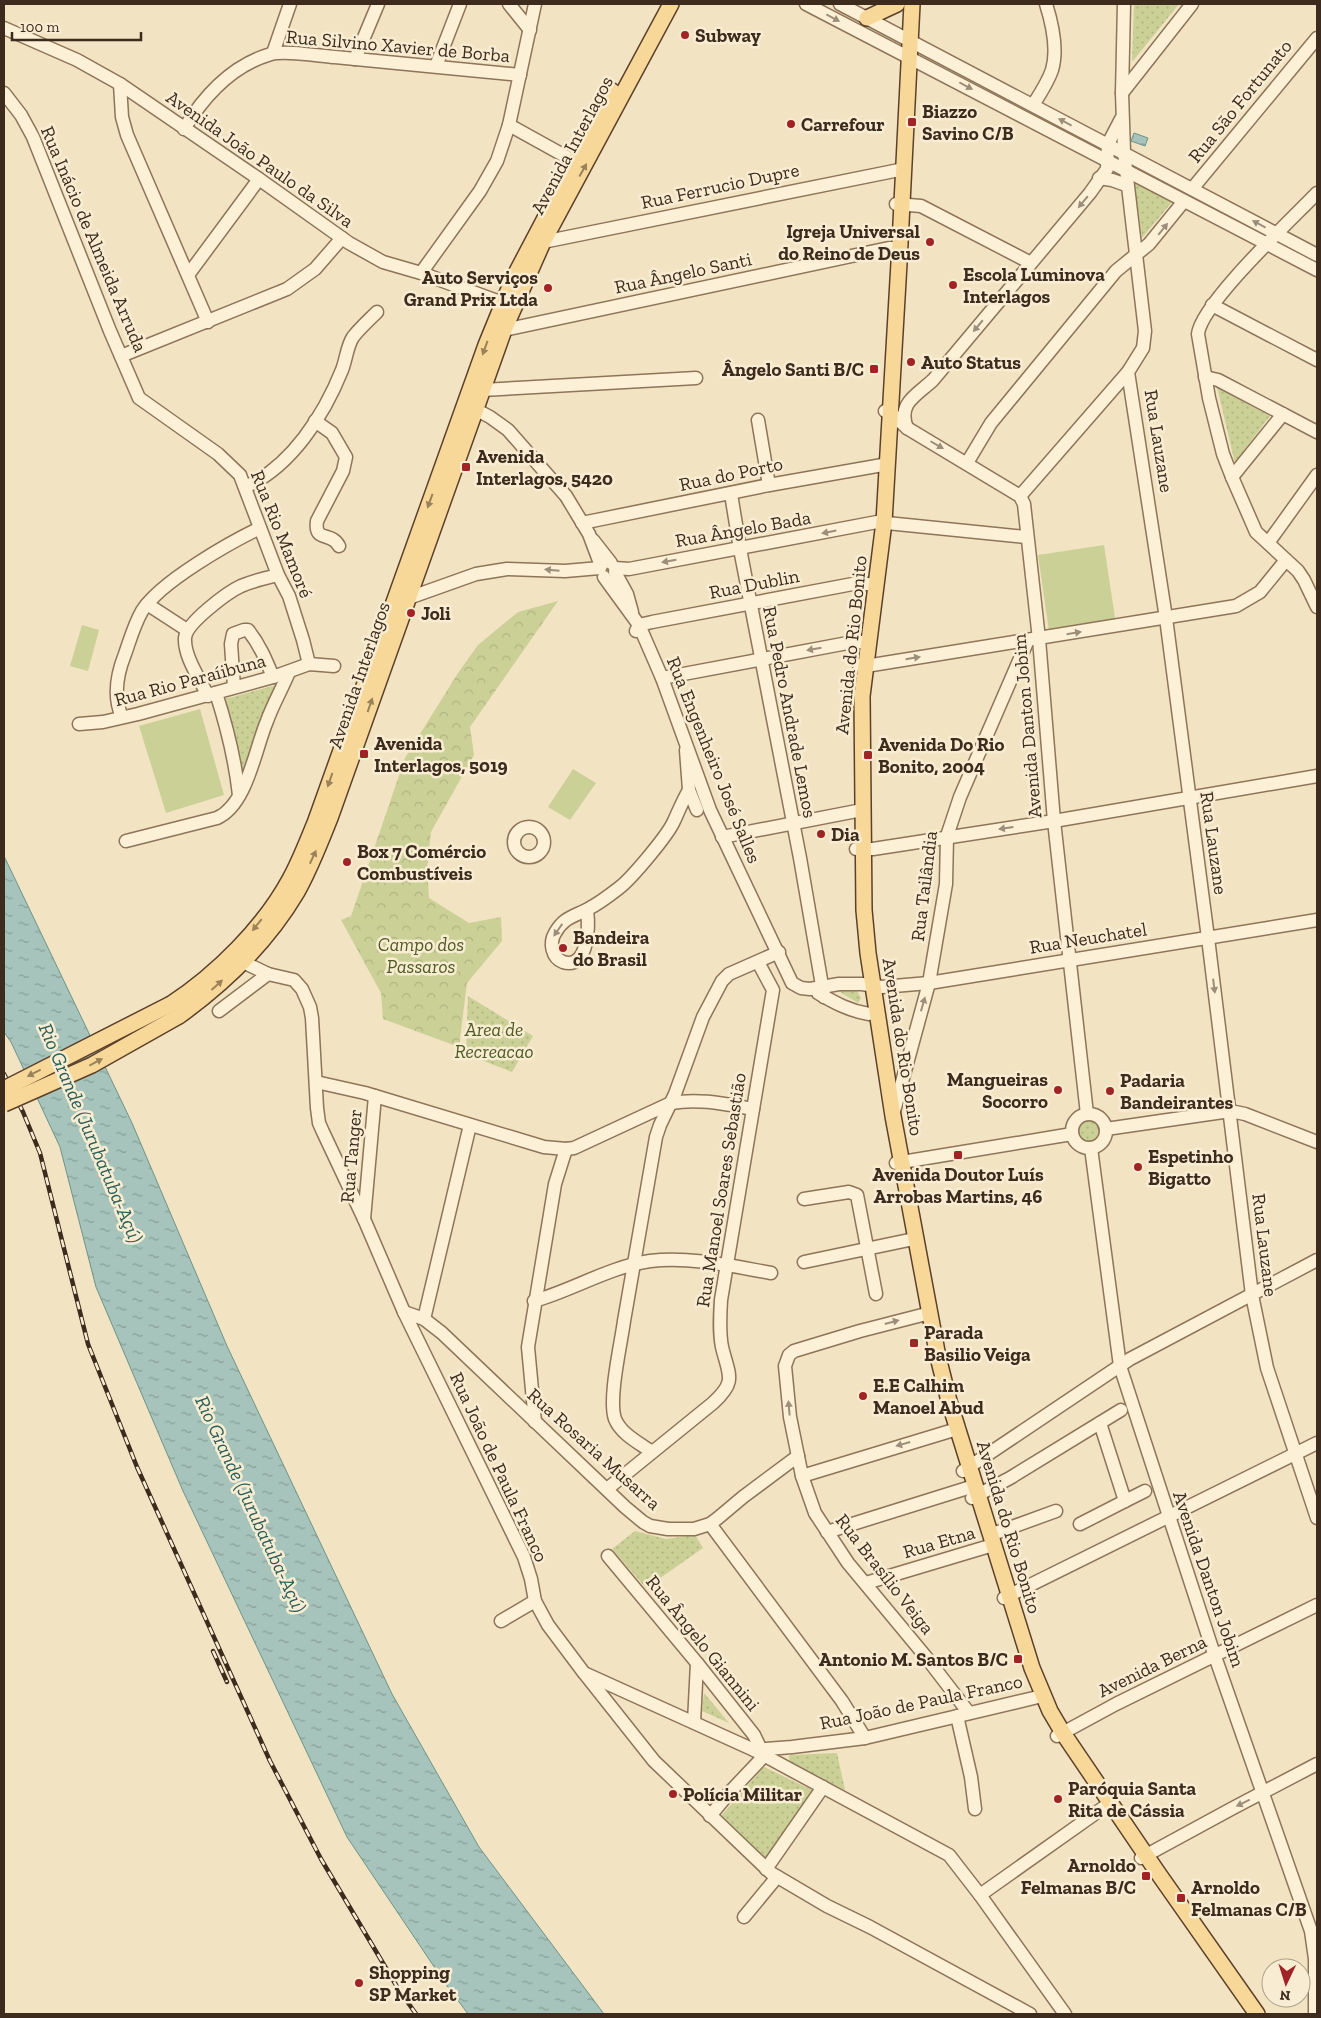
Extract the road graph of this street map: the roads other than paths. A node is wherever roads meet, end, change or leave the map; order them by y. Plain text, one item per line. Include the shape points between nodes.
1 (290, 4) edge
2 (378, 4) edge
3 (460, 4) edge
4 (509, 4) edge
5 (535, 4) edge
6 (660, 4) edge
7 (671, 4) edge
8 (806, 4) edge
9 (840, 4) edge
10 (897, 4) edge
11 (906, 4) edge
12 (912, 4) edge
13 (1046, 4) edge
14 (1124, 4) edge
15 (1192, 4) edge
16 (867, 18) junction
17 (4, 28) edge
18 (530, 30) junction
19 (860, 33) junction
20 (1317, 38) edge
21 (908, 39) junction
22 (273, 53) junction
23 (907, 56) junction
24 (355, 59) junction
25 (436, 66) junction
26 (520, 75) junction
27 (120, 84) junction
28 (4, 93) edge
29 (1122, 93) junction
30 (1033, 105) junction
31 (1122, 118) junction
32 (509, 126) junction
33 (184, 129) junction
34 (1108, 144) junction
35 (1124, 152) junction
36 (574, 161) junction
37 (1107, 161) junction
38 (901, 169) junction
39 (1125, 169) junction
40 (1099, 178) junction
41 (259, 179) junction
42 (1126, 185) junction
43 (1192, 189) junction
44 (1317, 193) edge
45 (1184, 201) junction
46 (899, 204) junction
47 (1278, 234) junction
48 (342, 238) junction
49 (543, 242) junction
50 (1267, 244) junction
51 (897, 248) junction
52 (1137, 254) junction
53 (1317, 255) edge
54 (1031, 263) junction
55 (1317, 270) edge
56 (421, 272) junction
57 (188, 275) junction
58 (508, 305) junction
59 (1212, 305) junction
60 (377, 312) dead end
61 (208, 322) junction
62 (504, 330) junction
63 (121, 356) junction
64 (1317, 360) edge
65 (1128, 372) junction
66 (1205, 377) junction
67 (696, 378) dead end
68 (482, 390) junction
69 (888, 393) junction
70 (910, 399) junction
71 (143, 402) joint
72 (475, 410) junction
73 (887, 412) junction
74 (1283, 414) junction
75 (758, 420) dead end
76 (315, 421) junction
77 (907, 428) junction
78 (1317, 432) edge
79 (967, 463) junction
80 (884, 464) junction
81 (1317, 475) edge
82 (1232, 477) junction
83 (769, 485) junction
84 (246, 487) junction
85 (731, 494) junction
86 (1020, 496) junction
87 (880, 522) junction
88 (582, 523) junction
89 (260, 528) junction
90 (1026, 537) junction
91 (1268, 543) junction
92 (339, 546) dead end
93 (740, 549) junction
94 (1286, 560) junction
95 (608, 569) junction
96 (278, 575) junction
97 (872, 584) junction
98 (400, 601) junction
99 (147, 604) junction
100 (750, 604) junction
101 (1317, 606) edge
102 (1166, 618) junction
103 (635, 624) junction
104 (187, 630) junction
105 (1033, 639) junction
106 (865, 642) junction
107 (761, 659) junction
108 (309, 664) junction
109 (862, 665) junction
110 (334, 666) dead end
111 (289, 672) junction
112 (273, 677) junction
113 (662, 678) junction
114 (234, 687) junction
115 (212, 694) junction
116 (122, 718) junction
117 (79, 724) dead end
118 (688, 745) junction
119 (1317, 776) edge
120 (689, 790) junction
121 (239, 795) junction
122 (1188, 797) junction
123 (709, 805) junction
124 (697, 810) junction
125 (858, 810) junction
126 (674, 821) junction
127 (1054, 821) junction
128 (792, 822) junction
129 (947, 836) junction
130 (722, 837) junction
131 (126, 841) dead end
132 (859, 849) junction
133 (587, 910) dead end
134 (1317, 920) edge
135 (1208, 938) junction
136 (779, 952) junction
137 (1071, 960) junction
138 (243, 962) junction
139 (758, 962) junction
140 (268, 974) junction
141 (792, 983) junction
142 (928, 983) junction
143 (869, 985) junction
144 (773, 990) junction
145 (824, 992) junction
146 (175, 1010) junction
147 (219, 1011) dead end
148 (869, 1014) junction
149 (880, 1055) junction
150 (907, 1059) junction
151 (316, 1082) junction
152 (4, 1088) edge
153 (375, 1096) junction
154 (671, 1103) junction
155 (4, 1104) edge
156 (753, 1108) junction
157 (1230, 1111) junction
158 (1086, 1114) junction
159 (893, 1116) junction
160 (470, 1124) junction
161 (1106, 1129) junction
162 (1072, 1134) junction
163 (1317, 1142) edge
164 (1091, 1148) junction
165 (566, 1149) junction
166 (899, 1163) junction
167 (804, 1200) dead end
168 (364, 1219) junction
169 (909, 1240) junction
170 (868, 1249) junction
171 (1317, 1260) edge
172 (804, 1262) dead end
173 (634, 1265) junction
174 (727, 1265) junction
175 (771, 1273) dead end
176 (876, 1294) dead end
177 (1252, 1295) junction
178 (534, 1301) junction
179 (404, 1312) junction
180 (926, 1314) junction
181 (424, 1319) junction
182 (1120, 1366) junction
183 (1121, 1410) dead end
184 (535, 1422) junction
185 (1100, 1423) junction
186 (954, 1430) junction
187 (1317, 1443) edge
188 (652, 1452) junction
189 (1296, 1454) junction
190 (798, 1456) junction
191 (966, 1469) junction
192 (802, 1476) junction
193 (606, 1489) junction
194 (1146, 1491) dead end
195 (973, 1492) junction
196 (1125, 1501) junction
197 (1056, 1511) dead end
198 (1168, 1517) junction
199 (1317, 1518) edge
200 (710, 1524) junction
201 (1080, 1524) dead end
202 (827, 1532) junction
203 (990, 1543) junction
204 (608, 1556) dead end
205 (866, 1583) junction
206 (1007, 1597) junction
207 (534, 1601) junction
208 (1317, 1604) edge
209 (501, 1621) dead end
210 (1214, 1656) junction
211 (697, 1663) junction
212 (584, 1672) junction
213 (625, 1691) junction
214 (1038, 1697) junction
215 (608, 1704) junction
216 (963, 1714) junction
217 (694, 1722) junction
218 (1060, 1734) junction
219 (865, 1738) junction
220 (780, 1748) junction
221 (760, 1752) junction
222 (780, 1764) junction
223 (1317, 1764) edge
224 (823, 1787) junction
225 (1263, 1793) junction
226 (1108, 1805) junction
227 (975, 1809) dead end
228 (710, 1816) junction
229 (1144, 1857) junction
230 (766, 1869) junction
231 (776, 1877) junction
232 (980, 1895) junction
233 (744, 1917) dead end
234 (1030, 2014) edge
235 (1065, 2014) edge
236 (1247, 2014) edge
237 (1257, 2014) edge
238 (1315, 2014) edge

1 - 22 street
2 - 24 street
3 - 25 street
4 - 18 street
5 - 18 street
6 - 36 main road, Avenida Interlagos
49 -> 7 main road, Avenida Interlagos
8 -> 19 street
9 - 16 street
10 - 16 main road
11 - 21 main road, Avenida do Rio Bonito
12 - 21 main road, Avenida do Rio Bonito
13 - 30 street via 1054,41 1054,60 1052,71
14 - 29 street, Rua Lauzane
15 - 29 street
16 - 19 street
16 - 21 street
17 - 27 street, Avenida João Paulo da Silva
18 - 26 street
19 - 23 street
20 - 43 street, Rua São Fortunato
21 - 23 main road, Avenida do Rio Bonito
21 - 30 street
22 - 24 street, Rua Silvino Xavier de Borba
22 - 33 street via 232,74 195,111
23 -> 37 street
23 - 38 main road, Avenida do Rio Bonito
24 - 25 street, Rua Silvino Xavier de Borba
25 - 26 street, Rua Silvino Xavier de Borba
26 - 32 street
27 - 33 street, Avenida João Paulo da Silva
27 - 57 street via 122,117 127,135
28 - 63 street, Rua Inácio de Almeida Arruda via 33,137
29 - 31 street, Rua Lauzane
34 -> 30 street
31 - 34 street
31 - 35 street, Rua Lauzane
32 - 36 street
32 - 56 street via 490,173
33 - 41 street, Avenida João Paulo da Silva
34 - 35 street
34 - 37 street
35 - 39 street, Rua Lauzane
35 - 43 street
36 - 58 main road, Avenida Interlagos via 513,279
37 - 39 street
37 - 40 street via 1107,169
38 - 46 main road, Avenida do Rio Bonito
38 - 49 street, Rua Ferrucio Dupre
39 - 42 street, Rua Lauzane
39 - 45 street
40 - 42 street
40 -> 54 street
41 - 48 street, Avenida João Paulo da Silva
41 - 57 street
42 - 52 street, Rua Lauzane
47 -> 43 street
44 - 47 street
45 - 50 street
52 -> 45 street via 1150,244
46 - 51 main road, Avenida do Rio Bonito
46 - 54 street via 921,206
47 - 50 street
47 - 53 street
48 - 56 street, Avenida João Paulo da Silva via 383,262
48 - 61 street via 315,269 287,289
49 - 58 main road, Avenida Interlagos
50 - 55 street
50 - 59 street
51 - 62 street, Rua Ângelo Santi
51 - 69 main road, Avenida do Rio Bonito
52 - 65 street, Rua Lauzane via 1145,331 1143,348
52 - 79 street via 1116,271 1017,391 991,423
54 -> 70 street via 933,380
56 - 58 street, Avenida João Paulo da Silva
57 - 61 street
58 - 62 main road, Avenida Interlagos
58 -> 98 main road, Avenida Interlagos via 486,345
59 - 64 street
59 - 66 street via 1199,329
60 - 76 street via 352,338 342,370
61 - 63 street
62 - 68 main road, Avenida Interlagos
63 - 71 street, Rua Inácio de Almeida Arruda
65 - 86 street
65 - 102 street, Rua Lauzane
66 - 74 street via 1218,380
66 - 82 street via 1223,454
67 - 68 street
68 - 72 main road, Avenida Interlagos
69 - 70 street
69 - 73 main road, Avenida do Rio Bonito
70 - 77 street via 904,416
71 - 84 street, Rua Rio Mamoré via 232,466
72 - 88 street, Rua Engenheiro José Salles via 508,430 566,496
72 - 98 main road, Avenida Interlagos
73 - 77 street
73 - 80 main road, Avenida do Rio Bonito
74 - 78 street
74 - 82 street
75 - 83 street
76 - 84 street via 275,469
76 - 92 street via 332,433 346,457 343,471 317,521 316,530
77 -> 79 street
79 - 86 street
80 - 83 street, Rua do Porto
80 - 87 main road, Avenida do Rio Bonito
81 - 91 street
82 - 91 street via 1256,532
83 - 85 street, Rua do Porto
84 - 89 street, Rua Rio Mamoré
85 - 88 street, Rua do Porto
85 - 93 street, Rua Pedro Andrade Lemos
86 - 90 street, Avenida Danton Jobim via 1024,504
87 - 90 street, Rua Ângelo Bada
87 -> 93 street, Rua Ângelo Bada
87 - 97 main road, Avenida do Rio Bonito
88 - 95 street, Rua Engenheiro José Salles
89 - 96 street, Rua Rio Mamoré
89 - 99 street via 195,565
90 - 105 street, Avenida Danton Jobim
91 - 94 street
93 -> 95 street, Rua Ângelo Bada via 629,569
93 - 100 street, Rua Pedro Andrade Lemos
94 - 101 street via 1304,580
94 - 102 street via 1260,592 1236,606
95 -> 98 street, Rua Ângelo Bada via 484,572
95 - 103 street, Rua Engenheiro José Salles via 627,594
96 - 104 street via 238,587
96 - 108 street, Rua Rio Mamoré via 289,596
97 - 100 street, Rua Dublin
97 - 106 main road, Avenida do Rio Bonito
138 -> 98 main road, Avenida Interlagos via 273,928 297,891 317,848 333,810
98 -> 146 main road, Avenida Interlagos via 315,823 290,879 276,902 231,956
99 - 104 street
99 - 116 street via 136,622 118,676 118,704
100 - 103 street, Rua Dublin
100 - 107 street, Rua Pedro Andrade Lemos
105 -> 102 street
102 - 122 street, Rua Lauzane
103 - 113 street, Rua Engenheiro José Salles via 653,666
104 - 115 street via 189,657
109 -> 105 street
105 - 127 street, Avenida Danton Jobim
105 - 129 street, Rua Tailândia via 960,797
106 -> 107 street
106 - 109 main road, Avenida do Rio Bonito
107 - 113 street
107 - 128 street, Rua Pedro Andrade Lemos
108 - 110 street
108 - 111 street, Rua Rio Paraíibuna
109 - 125 main road, Avenida do Rio Bonito via 853,745
111 - 112 street, Rua Rio Paraíibuna
111 - 121 street
112 - 114 street, Rua Rio Paraíibuna
112 - 114 street via 255,638 248,630 238,631 233,634 231,644
113 - 118 street, Rua Engenheiro José Salles
114 - 115 street, Rua Rio Paraíibuna
115 - 116 street, Rua Rio Paraíibuna
115 - 121 street via 230,738
116 - 117 street, Rua Rio Paraíibuna
118 - 120 street via 685,757
118 - 123 street, Rua Engenheiro José Salles
119 - 122 street
120 - 124 street
120 - 126 street
121 - 131 street via 225,814 217,818
122 - 127 street
122 - 135 street, Rua Lauzane
123 - 124 street
123 - 130 street, Rua Engenheiro José Salles
124 - 126 street
125 - 128 street
125 - 132 main road, Avenida do Rio Bonito
126 - 133 street via 628,880
127 -> 129 street
127 - 137 street, Avenida Danton Jobim
128 - 130 street
128 - 145 street, Rua Pedro Andrade Lemos
129 - 132 street
129 - 142 street, Rua Tailândia via 946,884
130 - 136 street, Rua Engenheiro José Salles
132 - 143 main road, Avenida do Rio Bonito via 857,922
134 - 135 street, Rua Neuchatel
135 - 137 street, Rua Neuchatel
135 -> 157 street, Rua Lauzane
136 - 139 street
136 - 141 street, Rua Engenheiro José Salles
137 - 142 street, Rua Neuchatel
137 - 158 street, Avenida Danton Jobim
138 - 140 street, Rua João de Paula Franco
146 -> 138 main road, Avenida Interlagos via 204,996
139 - 144 street
139 - 154 street via 729,974 722,981 703,1017
140 - 147 street
140 - 151 street, Rua João de Paula Franco via 294,980 302,989 312,1018
141 - 144 street
141 - 145 street
142 - 143 street, Rua Neuchatel via 882,988
150 -> 142 street, Rua Tailândia
143 - 145 street, Rua Neuchatel
143 - 148 main road, Avenida do Rio Bonito
143 - 149 main road, Avenida do Rio Bonito
144 - 156 street, Rua Manoel Soares Sebastião
145 - 148 street via 852,1010
146 -> 152 main road, bridge
155 -> 146 main road, bridge via 92,1065
148 - 149 main road, Avenida do Rio Bonito
149 - 150 street via 893,1062
149 - 159 main road, Avenida do Rio Bonito
149 - 166 main road, Avenida do Rio Bonito
150 - 159 street, Rua Tailândia
151 - 153 street
151 - 168 street, Rua João de Paula Franco via 319,1123
153 - 160 street
153 - 168 street, Rua Tanger
154 - 156 street via 705,1101
154 - 165 street
154 - 173 street via 656,1137
156 - 174 street, Rua Manoel Soares Sebastião
157 - 161 street
157 - 163 street
157 - 177 street, Rua Lauzane
158 - 161 street via 1102,1119
158 - 162 street via 1074,1123
159 - 166 main road, Avenida do Rio Bonito
160 - 165 street via 544,1146
160 - 181 street
161 - 164 street via 1101,1144
162 - 164 street via 1081,1146
162 - 166 street
164 - 182 street, Avenida Danton Jobim
165 - 178 street via 555,1184
166 - 169 main road, Avenida do Rio Bonito
166 - 180 main road, Avenida do Rio Bonito
167 - 170 street via 849,1192 857,1195
168 - 179 street, Rua João de Paula Franco
169 - 170 street
169 - 180 main road, Avenida do Rio Bonito
170 - 172 street
170 - 176 street
171 - 177 street
173 - 174 street via 667,1260
173 - 178 street
173 - 188 street via 615,1378 615,1418 625,1433
174 - 175 street
174 - 188 street, Rua Manoel Soares Sebastião via 720,1326 728,1363 728,1384 713,1403
177 - 182 street
177 - 189 street, Rua Lauzane via 1267,1368
178 - 184 street via 528,1347
179 - 181 street, Rua Rosaria Musarra
179 - 207 street, Rua João de Paula Franco via 524,1557
180 - 186 main road, Avenida do Rio Bonito
190 -> 180 street, Rua Brasílio Veiga via 785,1366 790,1355 860,1331
181 - 184 street, Rua Rosaria Musarra via 442,1332
182 - 191 street
182 - 198 street, Avenida Danton Jobim
183 - 185 street
184 - 193 street, Rua Rosaria Musarra
185 - 195 street via 1010,1478
185 - 196 street
186 - 191 main road, Avenida do Rio Bonito
186 -> 192 street
187 - 189 street
188 - 193 street, Rua Manoel Soares Sebastião
189 - 198 street
189 - 199 street, Rua Lauzane
190 - 192 street, Rua Brasílio Veiga
190 - 200 street, Rua Rosaria Musarra
191 - 195 main road, Avenida do Rio Bonito
192 - 202 street, Rua Brasílio Veiga via 815,1513
193 - 200 street, Rua Rosaria Musarra via 650,1526 680,1530
194 - 196 street
195 - 202 street
195 - 203 main road, Avenida do Rio Bonito
196 - 201 street
197 - 203 street, Rua Etna
198 - 206 street
198 - 210 street, Avenida Danton Jobim
200 - 219 street
202 - 205 street, Rua Brasílio Veiga
203 - 205 street, Rua Etna
203 - 206 main road, Avenida do Rio Bonito
204 - 211 street, Rua Ângelo Giannini
205 - 216 street, Rua Brasílio Veiga
206 - 214 main road, Avenida do Rio Bonito via 1026,1668
206 - 218 main road, Avenida do Rio Bonito
207 - 209 street
207 - 212 street, Rua João de Paula Franco
208 - 210 street, Avenida Berna
210 - 218 street, Avenida Berna
210 - 225 street, Avenida Danton Jobim
211 - 217 street
211 - 221 street, Rua Ângelo Giannini via 754,1735
212 - 213 street, Rua João de Paula Franco
212 - 215 street
213 - 215 street via 618,1700
213 - 217 street, Rua João de Paula Franco
214 - 216 street, Rua João de Paula Franco
214 - 218 main road, Avenida do Rio Bonito
215 - 228 street via 654,1761
216 - 219 street, Rua João de Paula Franco
216 - 227 street
217 - 221 street, Rua João de Paula Franco
218 - 226 main road, Avenida do Rio Bonito
219 - 220 street, Rua João de Paula Franco
220 - 221 street, Rua João de Paula Franco
220 - 222 street
221 - 222 street
221 - 228 street
222 - 224 street
223 - 225 street
224 - 230 street
224 - 232 street via 943,1850
225 -> 229 street
225 - 238 street, Avenida Danton Jobim via 1311,1930 1315,1959
226 - 229 main road, Avenida do Rio Bonito
226 - 232 street
228 - 230 street
229 - 236 main road, Avenida do Rio Bonito
229 - 237 main road, Avenida do Rio Bonito
230 - 231 street
231 - 233 street
231 - 234 street
232 - 235 street

